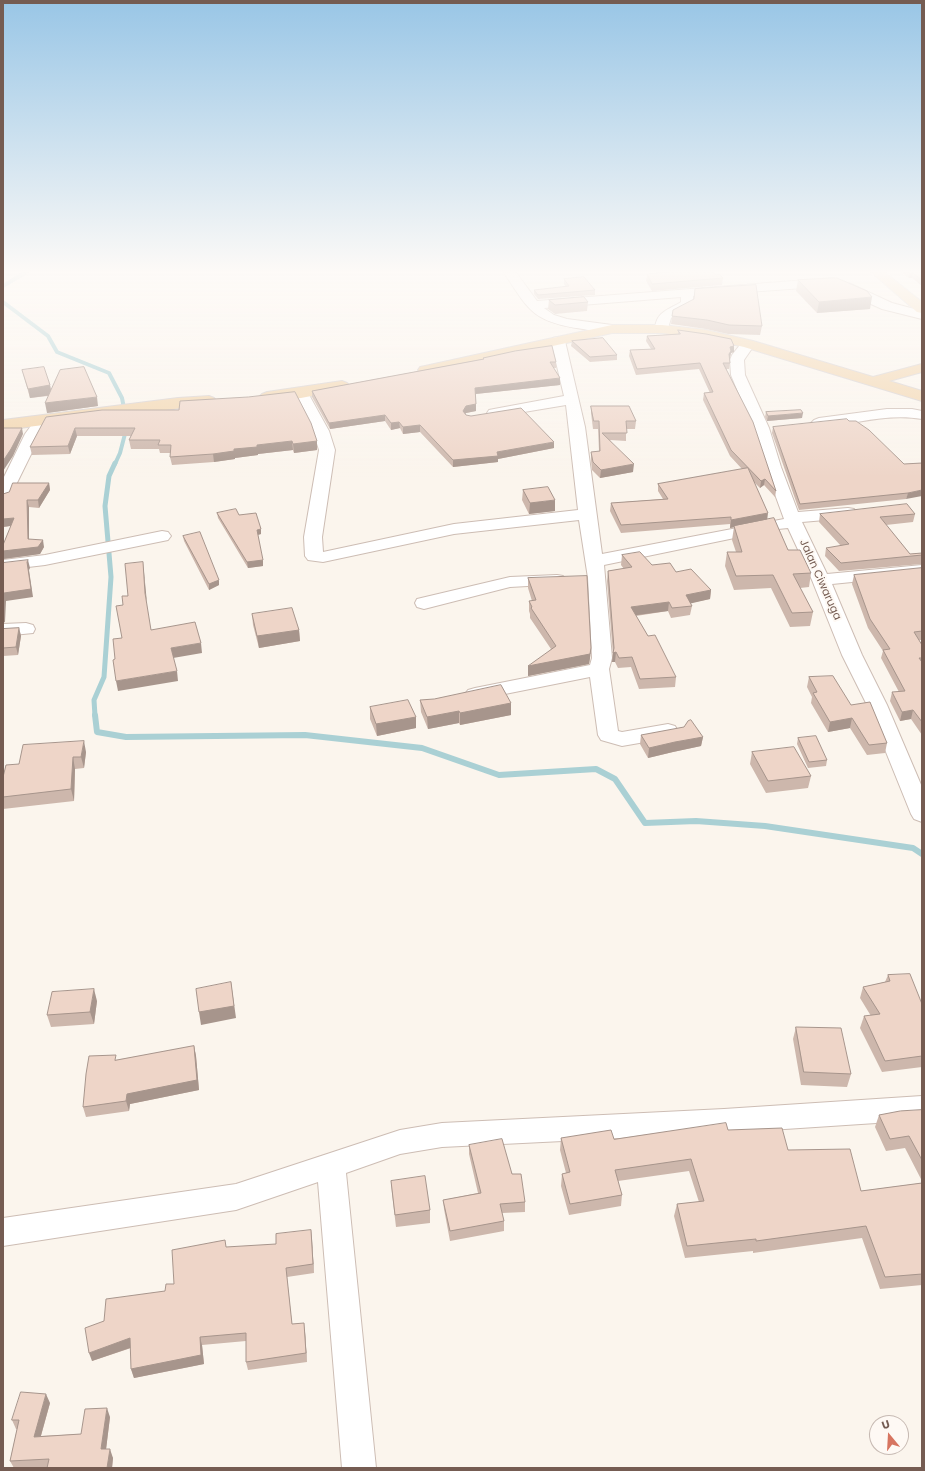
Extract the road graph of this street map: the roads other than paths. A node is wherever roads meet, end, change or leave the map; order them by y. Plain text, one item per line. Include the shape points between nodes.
1 (564, 340) edge
2 (730, 340) edge
3 (558, 341) junction
4 (748, 344) junction
5 (922, 368) edge
6 (409, 373) edge
7 (873, 381) junction
8 (357, 383) edge
9 (301, 393) junction
10 (922, 396) edge
11 (250, 398) edge
12 (572, 399) junction
13 (226, 400) edge
14 (922, 415) edge
15 (479, 416) edge
16 (41, 422) junction
17 (807, 424) edge
18 (3, 425) edge
19 (3, 495) edge
20 (860, 512) edge
21 (587, 514) junction
22 (794, 521) junction
23 (162, 536) dead end
24 (3, 566) edge
25 (596, 569) junction
26 (922, 570) edge
27 (821, 580) junction
28 (424, 603) dead end
29 (26, 628) dead end
30 (3, 630) edge
31 (599, 669) junction
32 (458, 698) edge
33 (675, 730) edge
34 (922, 814) edge
35 (922, 1108) edge
36 (331, 1164) junction
37 (3, 1232) edge
38 (359, 1468) edge

1 - 3 main road
2 - 4 main road
3 - 6 main road
3 - 12 street
4 - 7 main road
4 - 22 street, Jalan Ciwaruga via 739,355 738,375 769,427 773,467
5 - 7 main road
7 - 10 main road
8 - 9 main road
9 - 11 main road
9 - 21 street via 321,431 327,450 312,537 314,556 323,557 454,529
12 - 15 street
12 - 21 street
13 - 16 main road via 178,403
14 - 17 street via 895,414
16 - 18 main road
16 - 19 street
20 - 22 street
21 - 25 street
22 - 25 street
22 - 27 street, Jalan Ciwaruga
23 - 24 street
25 - 28 street via 575,579 510,582
25 - 31 street via 602,644
26 - 27 street
27 - 34 street, Jalan Ciwaruga
29 - 30 street
31 - 32 street
31 - 33 street via 608,735 622,739
35 - 36 street via 442,1135 400,1142
36 - 37 street via 236,1196
36 - 38 street

